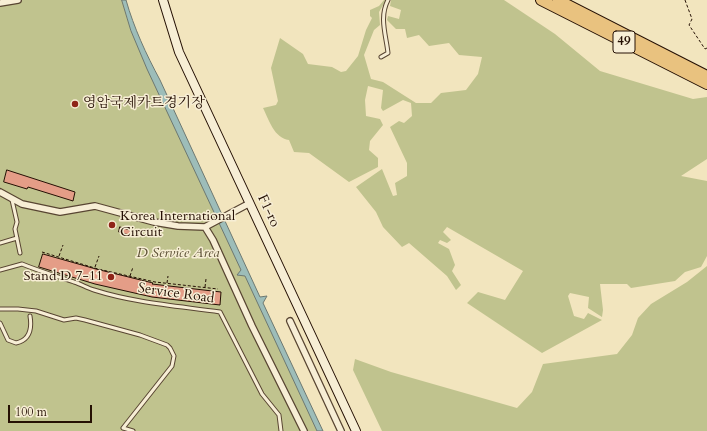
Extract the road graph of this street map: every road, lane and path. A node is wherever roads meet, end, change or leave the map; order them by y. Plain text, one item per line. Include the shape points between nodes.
1 (18, 0) edge
2 (162, 0) edge
3 (388, 0) edge
4 (541, 0) edge
5 (558, 0) edge
6 (685, 0) edge
7 (0, 2) edge
8 (707, 48) edge
9 (381, 57) dead end
10 (707, 76) edge
11 (707, 84) edge
12 (0, 192) edge
13 (12, 198) junction
14 (250, 203) junction
15 (205, 227) junction
16 (17, 238) junction
17 (0, 243) edge
18 (63, 246) dead end
19 (42, 252) dead end
20 (20, 253) dead end
21 (99, 256) dead end
22 (59, 257) junction
23 (133, 267) dead end
24 (95, 268) junction
25 (0, 270) edge
26 (130, 276) junction
27 (168, 276) dead end
28 (206, 278) dead end
29 (167, 284) junction
30 (205, 288) junction
31 (218, 289) dead end
32 (0, 309) edge
33 (30, 316) dead end
34 (290, 321) dead end
35 (0, 323) edge
36 (133, 431) edge
37 (281, 431) edge
38 (304, 431) edge
39 (341, 431) edge
40 (356, 431) edge

1 - 7 street
2 - 14 street, F1-ro via 179,52
3 - 9 lane via 383,17 388,53
4 - 11 highway, 49
5 - 10 highway, 49
6 - 8 path via 692,19 689,25 705,49
12 - 13 street
13 - 15 street via 22,204 60,212 95,206 154,222
13 - 16 lane
14 - 15 street
14 - 40 street, F1-ro
15 - 38 street
16 - 17 lane
16 - 20 lane
18 - 22 path
19 - 22 path
21 - 24 path
22 - 24 path
23 - 26 path
24 - 26 path
25 - 37 lane, Service Road via 22,264 112,295 220,312 262,394 279,415
26 - 29 path
27 - 29 path
28 - 30 path
29 - 30 path
30 - 31 path
32 - 36 lane via 36,311 64,320 76,318 167,345 174,356 172,366 123,428
33 - 35 lane via 30,330 26,340 16,344 8,340
34 - 39 street

